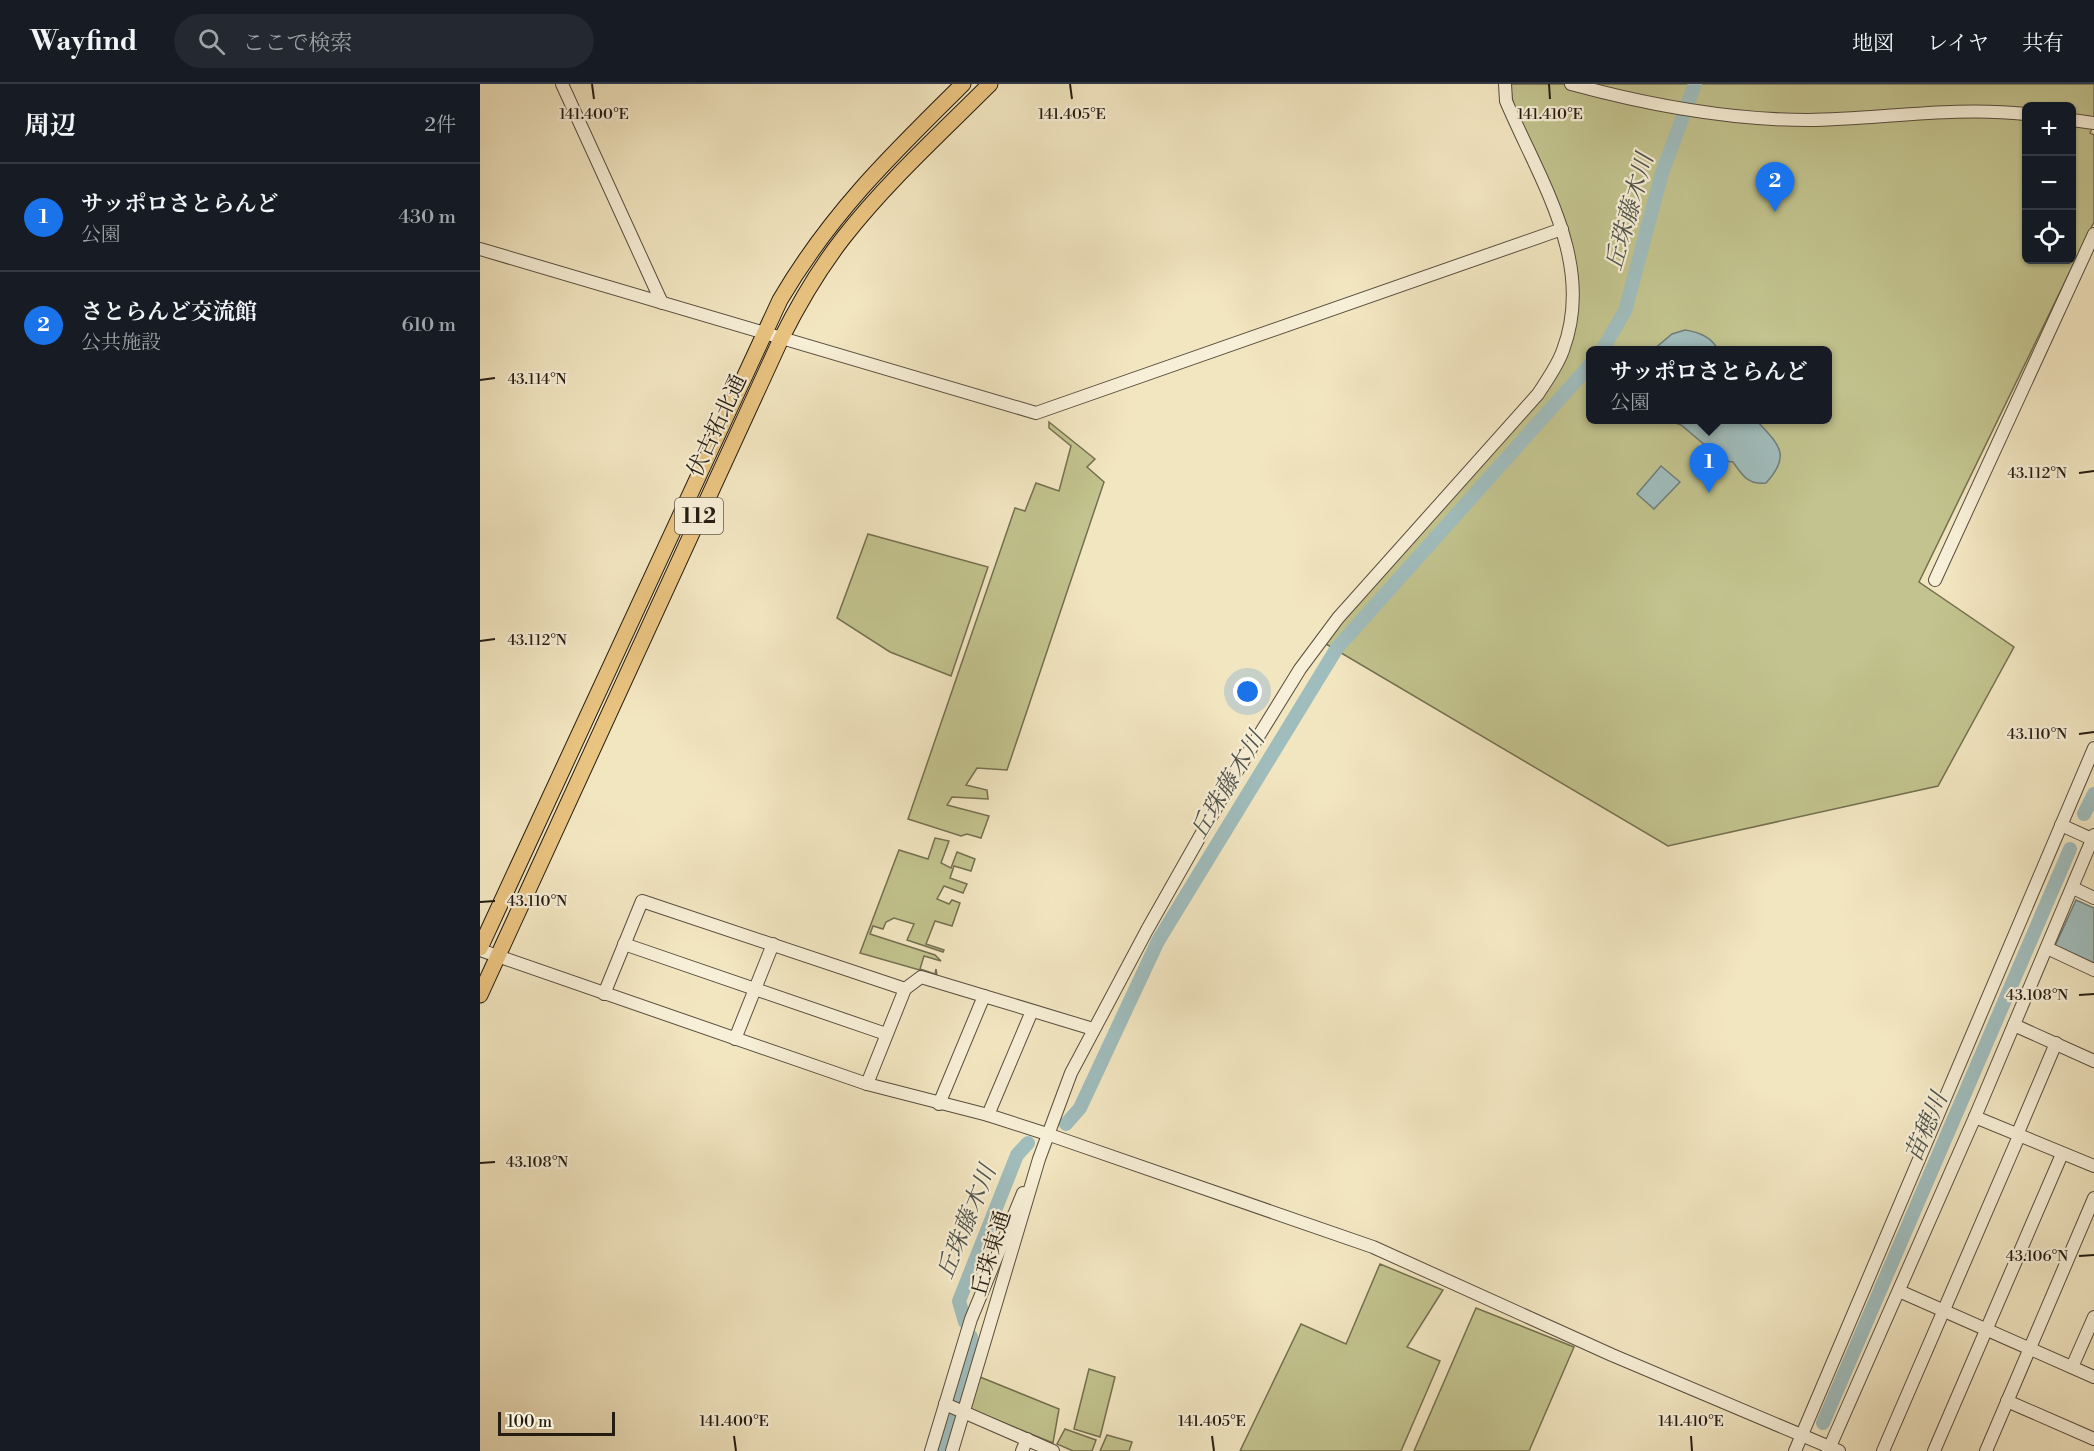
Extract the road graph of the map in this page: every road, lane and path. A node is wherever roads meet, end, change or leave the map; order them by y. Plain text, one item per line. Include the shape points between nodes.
1 (562, 84) edge
2 (963, 84) edge
3 (990, 84) edge
4 (1505, 84) edge
5 (1571, 84) edge
6 (2022, 114) edge
7 (2076, 121) edge
8 (2094, 123) edge
9 (1562, 229) junction
10 (2094, 234) edge
11 (480, 249) edge
12 (662, 303) junction
13 (763, 333) junction
14 (781, 339) junction
15 (1935, 580) dead end
16 (2094, 748) edge
17 (2061, 825) junction
18 (2093, 838) edge
19 (2073, 888) junction
20 (2094, 898) edge
21 (624, 944) junction
22 (773, 944) junction
23 (2047, 948) junction
24 (480, 949) edge
25 (496, 956) junction
26 (2094, 969) edge
27 (755, 989) junction
28 (905, 989) junction
29 (604, 994) junction
30 (480, 995) edge
31 (984, 996) junction
32 (1032, 1011) junction
33 (2014, 1025) junction
34 (1093, 1029) junction
35 (886, 1034) junction
36 (735, 1039) junction
37 (2056, 1043) junction
38 (2094, 1061) edge
39 (867, 1084) junction
40 (939, 1104) junction
41 (988, 1115) junction
42 (1975, 1117) junction
43 (1047, 1134) junction
44 (2018, 1135) junction
45 (2062, 1154) junction
46 (1039, 1159) junction
47 (2094, 1166) edge
48 (2094, 1198) edge
49 (1899, 1291) junction
50 (1943, 1310) junction
51 (2094, 1317) edge
52 (1987, 1330) junction
53 (2030, 1349) junction
54 (2072, 1367) junction
55 (2094, 1377) edge
56 (2007, 1401) junction
57 (945, 1404) junction
58 (964, 1411) junction
59 (1802, 1436) junction
60 (1027, 1439) junction
61 (2094, 1439) edge
62 (1832, 1450) edge
63 (1988, 1450) edge
64 (931, 1451) edge
65 (952, 1451) edge
66 (1022, 1451) edge
67 (1053, 1451) edge
68 (1795, 1451) edge
69 (1883, 1451) edge
70 (1934, 1451) edge

1 - 12 street
2 - 13 main road, 伏古拓北通 / 112 via 842,208 799,266
3 - 14 main road, 伏古拓北通 / 112 via 864,212 823,266
4 - 9 street via 1506,101
5 - 6 street via 1697,112 1808,120 1937,112
7 - 8 street
9 - 14 street via 1036,413
9 - 34 street via 1574,280 1574,306 1563,350 1549,377 1312,651 1237,771
10 - 15 street
11 - 12 street
12 - 13 street
13 - 14 street
13 - 24 main road, 伏古拓北通 / 112
14 - 25 main road, 伏古拓北通 / 112
16 - 17 street
17 - 18 street
17 - 59 street
18 - 19 street
19 - 20 street
19 - 23 street
21 - 22 street via 642,902
21 - 27 street
21 - 29 street
22 - 27 street
22 - 28 street
23 - 26 street
23 - 33 street
24 - 25 street
25 - 29 street
25 - 30 main road, 伏古拓北通 / 112
27 - 35 street
27 - 36 street
28 - 31 street via 921,977
28 - 35 street
29 - 36 street
31 - 32 street
31 - 40 street
32 - 34 street
32 - 41 street
33 - 37 street
33 - 42 street
34 - 43 street
35 - 39 street
36 - 39 street
37 - 38 street
37 - 44 street
39 - 40 street
40 - 41 street
41 - 43 street
42 - 44 street
42 - 49 street
43 - 46 street
43 - 59 street via 1373,1247
44 - 45 street
44 - 50 street
45 - 47 street
45 - 52 street
46 - 57 street, 丘珠東通 via 971,1319
46 - 58 street, 丘珠東通
48 - 53 street
49 - 50 street
49 - 62 street
50 - 52 street
50 - 69 street
51 - 54 street
52 - 53 street
52 - 70 street
53 - 54 street
53 - 56 street
54 - 55 street
56 - 61 street
56 - 63 street
57 - 58 street
57 - 64 street, 丘珠東通
58 - 60 street
58 - 65 street, 丘珠東通
59 - 62 street
59 - 68 street
60 - 66 street
60 - 67 street

